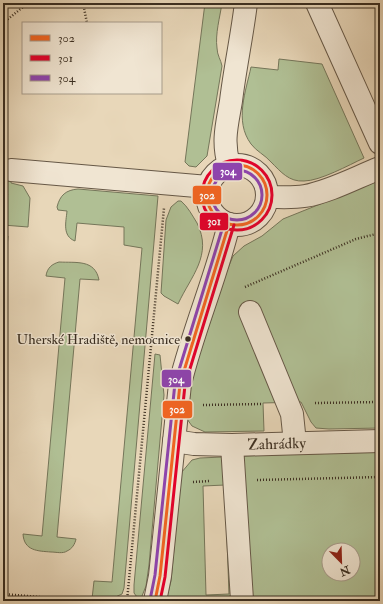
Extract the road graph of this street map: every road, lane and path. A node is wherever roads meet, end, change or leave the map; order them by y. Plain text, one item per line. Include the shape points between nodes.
1 (28, 3) edge
2 (83, 3) edge
3 (246, 3) edge
4 (317, 3) edge
5 (3, 22) edge
6 (87, 22) edge
7 (380, 143) edge
8 (229, 165) junction
9 (380, 168) edge
10 (11, 170) dead end
11 (168, 184) junction
12 (208, 187) junction
13 (268, 197) junction
14 (229, 224) junction
15 (380, 233) edge
16 (242, 289) dead end
17 (250, 312) dead end
18 (174, 441) junction
19 (380, 441) edge
20 (295, 443) junction
21 (232, 445) junction
22 (380, 477) edge
23 (234, 480) junction
24 (191, 482) dead end
25 (3, 594) edge
26 (242, 600) dead end
27 (90, 601) edge
28 (127, 601) edge
29 (155, 601) edge

1 - 5 path
2 - 6 path
3 - 8 street via 225,141
4 - 7 street
8 - 12 street via 216,174
8 - 13 street via 247,166 258,173 266,184
9 - 13 street via 306,196
10 - 11 street
11 - 12 street
11 - 28 path via 160,244
12 - 14 street via 207,197 211,210 217,218
13 - 14 street via 263,210 253,221
14 - 18 street via 186,358 180,384
15 - 16 path via 356,239
17 - 20 street via 292,414
18 - 21 street, Zahrádky
18 - 29 street via 160,576
19 - 20 street, Zahrádky
20 - 21 street, Zahrádky
21 - 23 street
22 - 23 path
23 - 24 path
23 - 26 street
25 - 27 path

